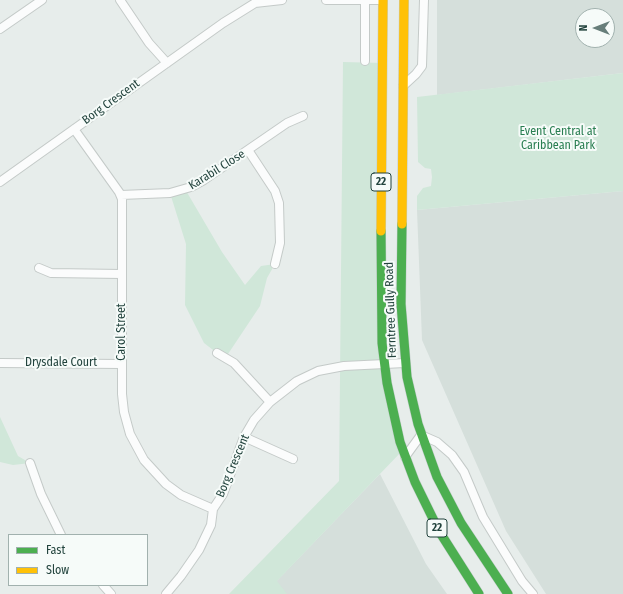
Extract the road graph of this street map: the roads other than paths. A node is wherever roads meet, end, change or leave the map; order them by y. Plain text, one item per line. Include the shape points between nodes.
1 (42, 0) edge
2 (120, 0) edge
3 (282, 0) edge
4 (326, 0) edge
5 (365, 0) edge
6 (383, 0) edge
7 (404, 0) edge
8 (424, 0) edge
9 (248, 2) edge
10 (1, 27) edge
11 (365, 61) dead end
12 (165, 64) junction
13 (403, 86) junction
14 (304, 116) dead end
15 (74, 129) junction
16 (248, 150) junction
17 (0, 182) edge
18 (121, 195) junction
19 (275, 264) dead end
20 (39, 268) dead end
21 (122, 274) junction
22 (217, 353) dead end
23 (0, 363) edge
24 (405, 363) junction
25 (122, 364) junction
26 (384, 364) junction
27 (270, 402) junction
28 (421, 435) junction
29 (244, 437) junction
30 (405, 457) junction
31 (293, 459) dead end
32 (30, 464) dead end
33 (213, 508) junction
34 (61, 534) edge
35 (500, 583) junction
36 (104, 586) edge
37 (111, 594) edge
38 (166, 594) edge
39 (479, 594) edge
40 (508, 594) edge
41 (514, 594) edge
42 (533, 594) edge

1 - 10 street
2 - 12 street
3 - 9 street, Borg Crescent
4 - 5 street
5 - 6 street
5 - 11 street
6 - 26 main road, Ferntree Gully Road / 22 via 381,285
7 - 13 main road, Ferntree Gully Road / 22
8 - 13 street via 422,66
9 - 12 street, Borg Crescent
12 - 15 street, Borg Crescent
13 - 24 main road, Ferntree Gully Road / 22 via 401,304
14 - 16 street, Karabil Close via 287,123
15 - 17 street, Borg Crescent
15 - 18 street
16 - 18 street, Karabil Close via 204,180 185,189 170,193
16 - 19 street via 272,186 279,203 280,239
18 - 21 street, Carol Street
20 - 21 street via 51,273
21 - 25 street, Carol Street
22 - 27 street via 234,363
23 - 25 street, Drysdale Court
24 - 26 street, Borg Crescent
24 - 28 main road, Ferntree Gully Road / 22 via 410,395
25 - 33 street, Carol Street via 124,412 137,450 152,471 166,484 187,498
26 - 27 street, Borg Crescent via 344,366 318,371 297,381
26 - 30 main road, Ferntree Gully Road / 22 via 391,405
27 - 29 street, Borg Crescent
28 - 30 street
28 - 35 main road, Ferntree Gully Road / 22 via 448,500
28 - 42 street via 442,445 456,461 467,478 483,517 522,581
29 - 31 street
29 - 33 street, Borg Crescent via 223,494
30 - 39 main road, Ferntree Gully Road / 22 via 439,531
32 - 34 street
33 - 38 street, Borg Crescent via 211,525 199,550
35 - 40 main road, Ferntree Gully Road / 22
35 - 41 street
36 - 37 street

